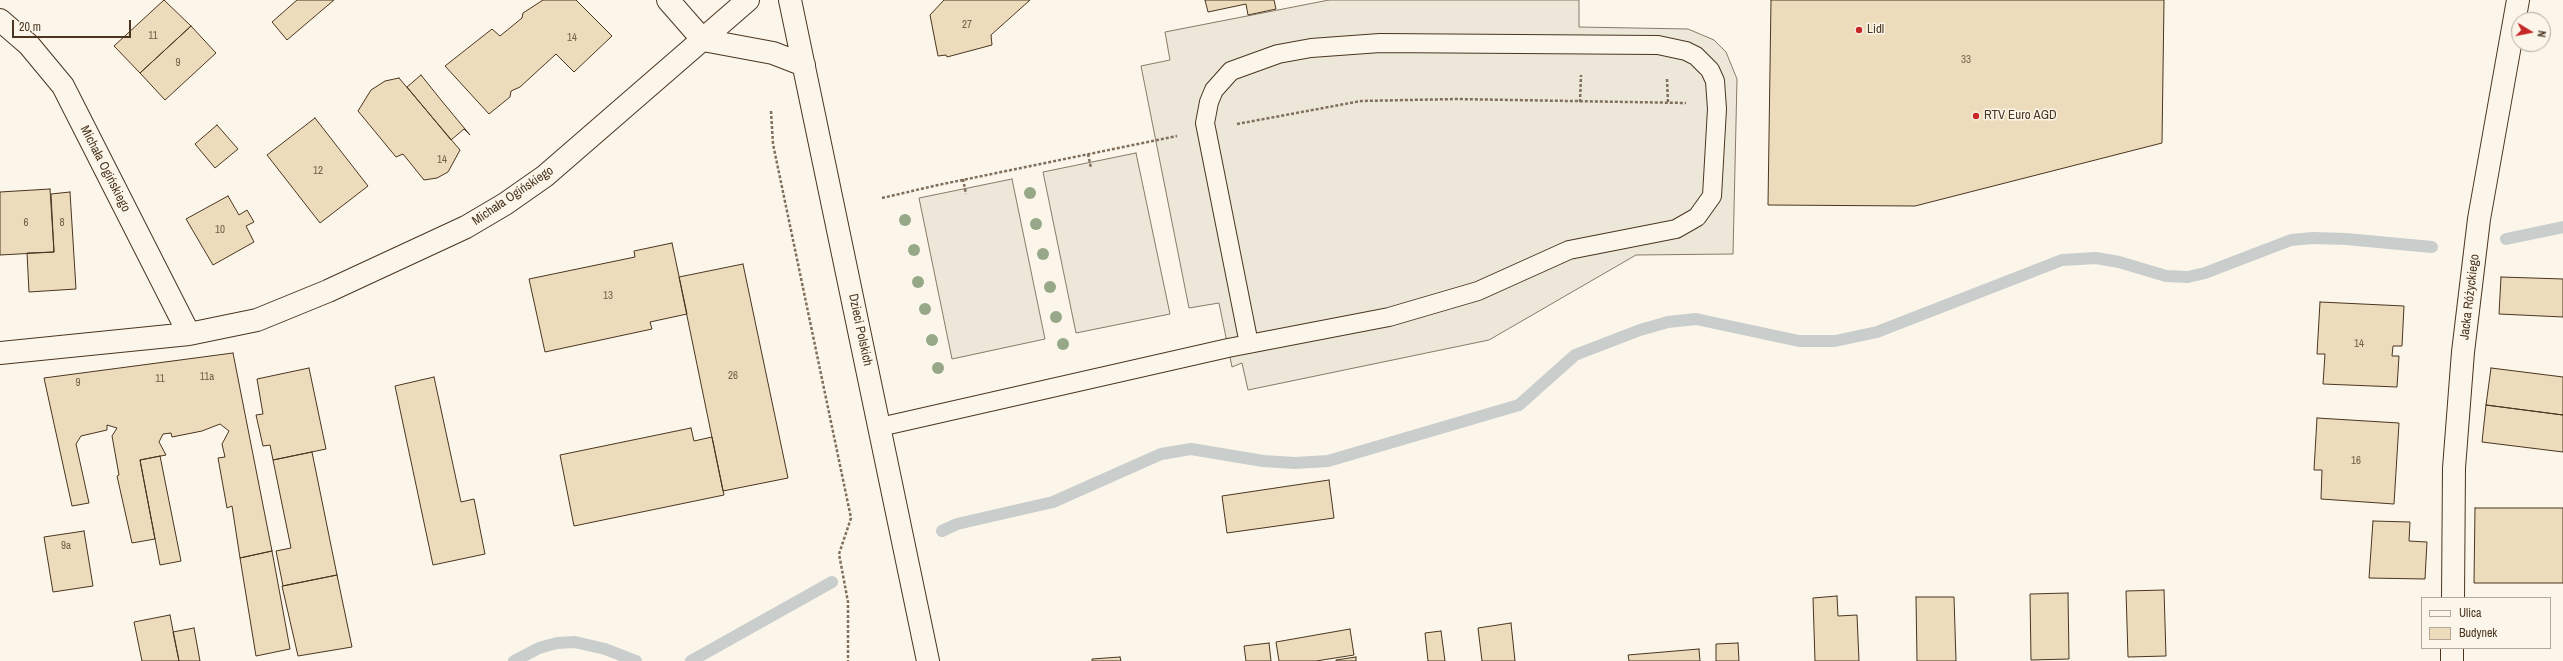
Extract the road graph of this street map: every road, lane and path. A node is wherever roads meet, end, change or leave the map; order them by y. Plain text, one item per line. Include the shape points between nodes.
1 (668, 0) edge
2 (748, 0) edge
3 (790, 0) edge
4 (2518, 0) edge
5 (0, 20) edge
6 (703, 40) junction
7 (804, 65) junction
8 (1717, 109) junction
9 (771, 111) dead end
10 (1206, 130) junction
11 (1088, 154) junction
12 (1091, 168) dead end
13 (963, 179) junction
14 (966, 194) dead end
15 (882, 198) dead end
16 (189, 334) junction
17 (1249, 344) junction
18 (0, 353) edge
19 (880, 427) junction
20 (2453, 597) edge
21 (2452, 649) edge
22 (848, 661) edge
23 (928, 661) edge
24 (2452, 661) edge

1 - 6 street
2 - 6 street, Michała Ogińskiego
3 - 7 street, Dzieci Polskich
4 - 20 street, Jacka Różyckiego via 2479,219 2463,352 2454,468
5 - 16 street, Michała Ogińskiego via 29,45 63,86
6 - 7 street via 772,53
6 - 16 street, Michała Ogińskiego via 545,176 466,227 328,292 257,320
7 - 19 street, Dzieci Polskich
8 - 10 path via 1701,104 1456,99 1361,101
8 - 10 lane via 1717,92 1710,70 1696,56 1675,47 1380,43 1311,48 1278,54 1231,71 1214,90 1209,102
8 - 17 lane via 1712,196 1697,217 1686,224 1652,235 1624,238 1569,250 1478,291 1389,317
9 - 22 path via 773,144 851,518 839,554 848,602
10 - 11 path
10 - 17 lane
11 - 12 path
11 - 13 path
13 - 14 path
13 - 15 path
16 - 18 street, Michała Ogińskiego
17 - 19 lane
19 - 23 street, Dzieci Polskich
21 - 24 street

